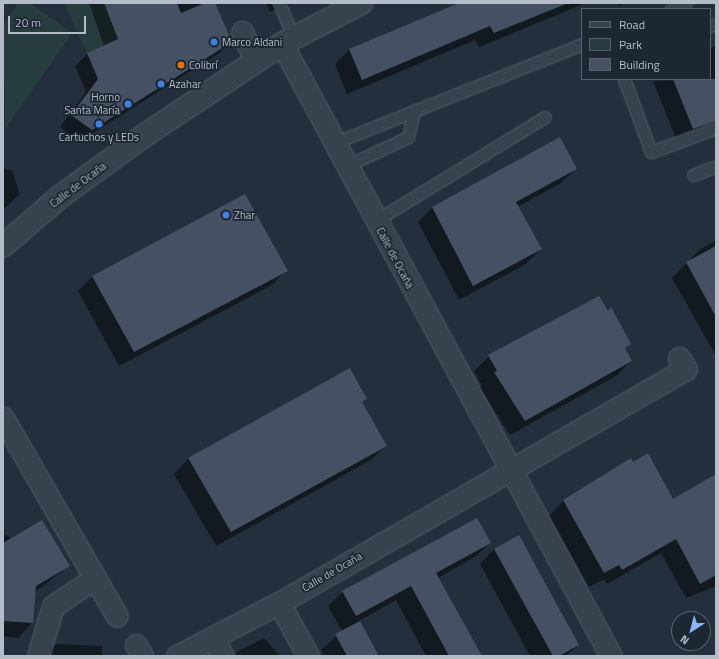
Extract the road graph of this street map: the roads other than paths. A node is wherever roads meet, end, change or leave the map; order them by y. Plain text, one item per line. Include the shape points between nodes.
1 (279, 3) edge
2 (361, 3) edge
3 (686, 3) edge
4 (674, 8) edge
5 (242, 32) dead end
6 (288, 41) junction
7 (581, 44) edge
8 (256, 62) junction
9 (624, 80) edge
10 (414, 111) junction
11 (545, 117) dead end
12 (716, 128) edge
13 (334, 143) junction
14 (346, 166) junction
15 (716, 166) edge
16 (693, 175) dead end
17 (375, 221) junction
18 (3, 246) edge
19 (679, 358) dead end
20 (6, 432) edge
21 (510, 471) junction
22 (96, 578) junction
23 (279, 603) junction
24 (117, 616) dead end
25 (218, 647) edge
26 (38, 656) edge
27 (176, 656) edge
28 (308, 656) edge
29 (611, 656) edge

1 - 6 lane
2 - 6 street, Calle de Ocaña
3 - 4 lane
5 - 8 street
6 - 8 street, Calle de Ocaña
6 - 13 street, Calle de Ocaña
7 - 10 lane
8 - 18 street, Calle de Ocaña via 61,196
9 - 12 lane via 651,152
10 - 13 lane
10 - 14 lane via 408,137
11 - 17 lane
13 - 14 street, Calle de Ocaña
14 - 17 street, Calle de Ocaña
15 - 16 lane
17 - 21 street, Calle de Ocaña
19 - 21 street, Calle de Ocaña via 686,369
20 - 22 street
21 - 23 street, Calle de Ocaña
21 - 29 street, Calle de Ocaña
22 - 24 street
22 - 26 street via 53,606
23 - 25 street, Calle de Ocaña
23 - 28 street
25 - 27 street, Calle de Ocaña

